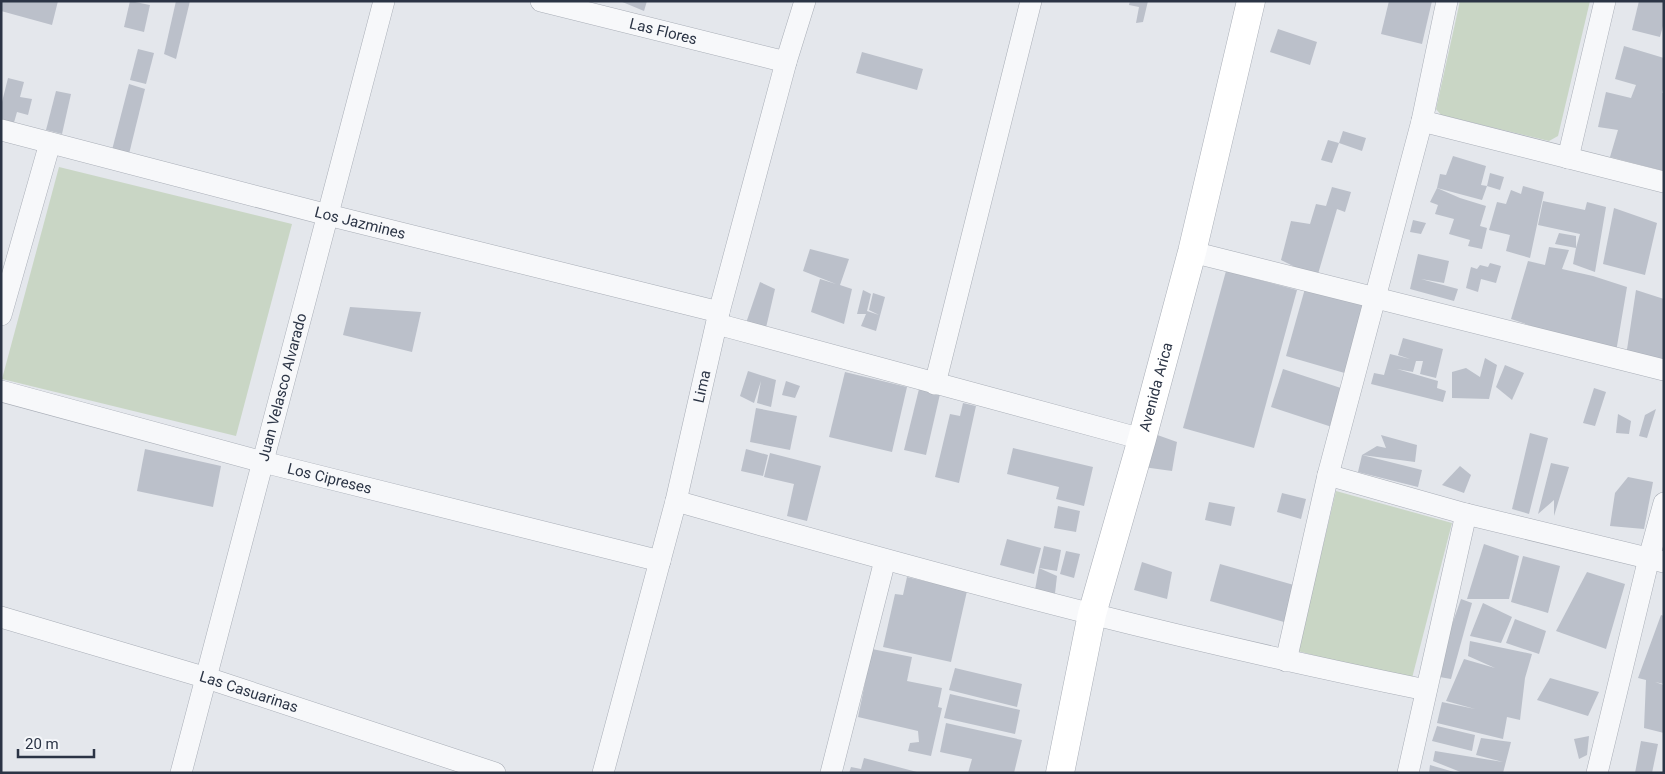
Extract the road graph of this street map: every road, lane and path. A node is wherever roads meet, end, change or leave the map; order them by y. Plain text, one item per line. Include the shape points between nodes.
1 (384, 1) edge
2 (541, 1) edge
3 (805, 1) edge
4 (1031, 1) edge
5 (1251, 1) edge
6 (1447, 1) edge
7 (1605, 1) edge
8 (786, 62) junction
9 (1422, 121) junction
10 (1, 130) edge
11 (50, 143) junction
12 (1568, 158) junction
13 (1664, 182) edge
14 (328, 215) junction
15 (1192, 252) junction
16 (1376, 297) junction
17 (1, 315) edge
18 (718, 318) junction
19 (1664, 370) edge
20 (935, 384) junction
21 (1, 391) edge
22 (1142, 438) junction
23 (263, 462) junction
24 (1328, 475) junction
25 (676, 501) junction
26 (1664, 503) edge
27 (1466, 514) junction
28 (885, 560) junction
29 (1656, 560) edge
30 (660, 561) junction
31 (1092, 614) junction
32 (1, 616) edge
33 (1286, 661) junction
34 (207, 678) junction
35 (1426, 690) junction
36 (181, 773) edge
37 (495, 773) edge
38 (602, 773) edge
39 (831, 773) edge
40 (1060, 773) edge
41 (1408, 773) edge
42 (1597, 773) edge

1 - 14 street, Juan Velasco Alvarado
2 - 8 street, Las Flores
3 - 8 street, Lima
4 - 20 street
5 - 15 street, Avenida Arica
6 - 9 street
7 - 12 street
8 - 18 street, Lima
9 - 12 street
9 - 16 street
10 - 11 street, Los Jazmines
11 - 14 street, Los Jazmines
11 - 17 street
12 - 13 street
14 - 18 street, Los Jazmines
14 - 23 street, Juan Velasco Alvarado
15 - 16 street
15 - 22 street, Avenida Arica
16 - 19 street
16 - 24 street
18 - 20 street, Los Jazmines
18 - 25 street, Lima
20 - 22 street, Los Jazmines
21 - 23 street, Los Cipreses
22 - 31 street, Avenida Arica
23 - 30 street, Los Cipreses
23 - 34 street, Juan Velasco Alvarado
24 - 27 street
24 - 33 street
25 - 28 street
25 - 30 street, Lima
26 - 29 street
27 - 29 street
27 - 35 street
28 - 31 street
28 - 39 street
29 - 42 street
30 - 38 street, Lima
31 - 33 street
31 - 40 street, Avenida Arica
32 - 34 street, Las Casuarinas
33 - 35 street
34 - 36 street, Juan Velasco Alvarado
34 - 37 street, Las Casuarinas
35 - 41 street

